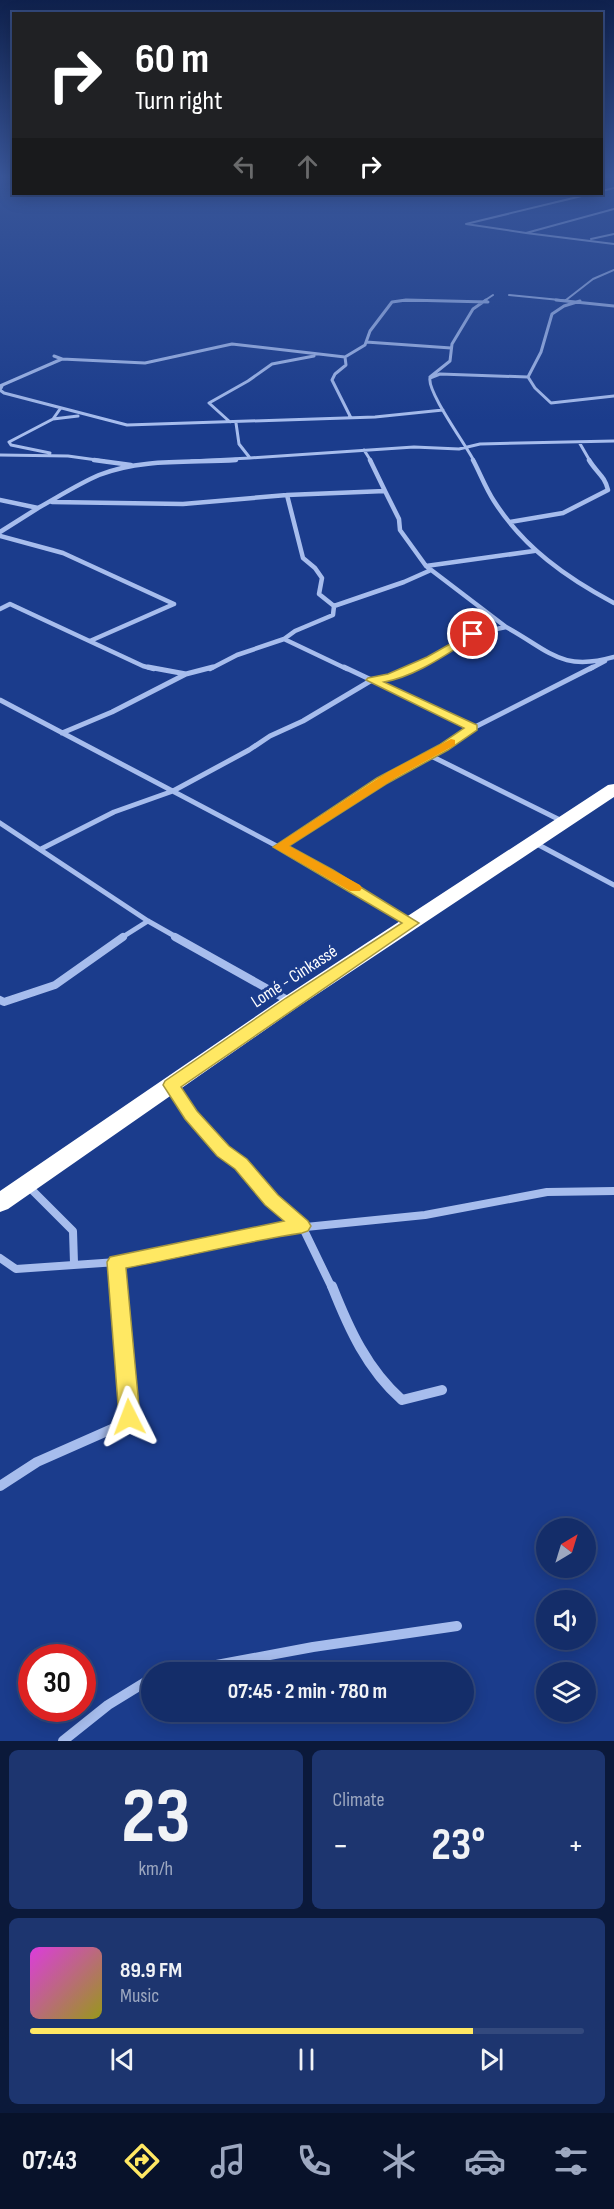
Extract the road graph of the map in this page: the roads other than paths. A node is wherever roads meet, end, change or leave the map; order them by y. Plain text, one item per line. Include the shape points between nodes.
1 (614, 270) edge
2 (509, 295) dead end
3 (494, 296) dead end
4 (566, 300) junction
5 (580, 301) junction
6 (488, 302) junction
7 (614, 306) edge
8 (366, 342) junction
9 (451, 348) junction
10 (54, 356) dead end
11 (320, 356) junction
12 (345, 357) junction
13 (62, 358) junction
14 (344, 362) junction
15 (528, 376) junction
16 (430, 378) junction
17 (1, 386) edge
18 (2, 393) edge
19 (614, 396) edge
20 (60, 409) junction
21 (443, 410) junction
22 (90, 416) junction
23 (53, 418) junction
24 (351, 418) junction
25 (231, 423) junction
26 (236, 423) junction
27 (614, 441) edge
28 (579, 442) junction
29 (468, 449) junction
30 (364, 450) junction
31 (0, 455) edge
32 (68, 456) junction
33 (250, 458) junction
34 (104, 462) junction
35 (138, 466) junction
36 (100, 475) junction
37 (385, 491) junction
38 (287, 495) junction
39 (0, 500) edge
40 (52, 502) junction
41 (38, 508) junction
42 (510, 522) junction
43 (0, 534) edge
44 (534, 551) junction
45 (426, 566) junction
46 (431, 570) junction
47 (0, 599) edge
48 (614, 603) edge
49 (10, 604) junction
50 (334, 606) junction
51 (0, 609) edge
52 (506, 627) junction
53 (284, 639) junction
54 (90, 641) junction
55 (611, 658) edge
56 (186, 674) junction
57 (372, 680) junction
58 (0, 700) edge
59 (473, 728) junction
60 (62, 734) junction
61 (429, 756) junction
62 (614, 789) edge
63 (173, 790) junction
64 (566, 823) junction
65 (1, 825) edge
66 (535, 843) junction
67 (280, 847) junction
68 (41, 849) junction
69 (614, 885) edge
70 (148, 921) junction
71 (412, 923) junction
72 (0, 1000) edge
73 (291, 1002) junction
74 (171, 1085) junction
75 (27, 1185) junction
76 (614, 1191) edge
77 (0, 1203) edge
78 (302, 1226) junction
79 (0, 1258) edge
80 (117, 1262) junction
81 (74, 1263) junction
82 (442, 1390) dead end
83 (0, 1486) edge
84 (457, 1626) dead end
85 (233, 1662) edge
86 (141, 1685) edge
87 (63, 1741) edge

1 - 4 street via 593,279
2 - 4 street
3 - 6 street
4 - 5 street
5 - 7 street
5 - 15 street via 552,314 541,352
6 - 8 street via 392,302
6 - 9 street via 473,309
8 - 9 street
8 - 12 street
9 - 16 street via 450,361
10 - 13 street
11 - 12 street
11 - 13 street via 232,344 145,363
11 - 14 street
11 - 25 street via 272,364 209,403
12 - 14 street
13 - 17 street
14 - 24 street via 346,365 332,380
15 - 16 street
15 - 19 street via 535,390 551,403
16 - 21 street
17 - 18 street
18 - 20 street
20 - 22 street
20 - 23 street
21 - 24 street
21 - 29 street
22 - 23 street
22 - 25 street via 128,425
23 - 32 street via 9,441 12,446
24 - 26 street
25 - 26 street
26 - 33 street via 238,444
27 - 28 street
28 - 29 street via 480,444
28 - 42 street via 594,468 606,477 608,490 563,513
29 - 30 street
29 - 42 street via 494,501
30 - 33 street
30 - 37 street
31 - 32 street
32 - 34 street
33 - 35 street
34 - 35 street
34 - 36 street via 105,469
35 - 36 street
36 - 40 street
37 - 38 street
37 - 45 street via 399,519 400,530
38 - 40 street via 183,504
38 - 50 street via 303,558 322,578 319,594
39 - 41 street
40 - 41 street
41 - 43 street
42 - 44 street
43 - 54 street via 63,553 174,604
44 - 45 street
44 - 48 street
45 - 46 street
46 - 50 street
46 - 52 street
47 - 49 street
49 - 51 street
49 - 54 street
50 - 53 street via 333,615 327,619 300,628
52 - 55 street via 544,652 570,663
52 - 57 street via 473,634 431,659 391,677
53 - 56 street via 207,670
53 - 57 street
54 - 56 street via 143,666
55 - 59 street
56 - 60 street
57 - 59 street
57 - 63 street
58 - 60 street
59 - 61 street
60 - 63 street
61 - 64 street
61 - 67 street via 392,775
62 - 64 highway, Lomé - Cinkassé
63 - 67 street
63 - 68 street via 114,812
64 - 66 highway, Lomé - Cinkassé
65 - 68 street
66 - 69 street
66 - 71 highway, Lomé - Cinkassé
67 - 71 street
68 - 70 street
70 - 72 street via 55,985
70 - 73 street
71 - 73 highway, Lomé - Cinkassé
73 - 74 highway, Lomé - Cinkassé
74 - 75 highway, Lomé - Cinkassé
74 - 78 street via 223,1151
75 - 77 highway, Lomé - Cinkassé
75 - 81 street via 73,1231
76 - 78 street via 547,1192 425,1215
78 - 80 street
78 - 82 street via 349,1329 381,1382 402,1400
79 - 81 street via 16,1269
80 - 81 street
80 - 83 street via 129,1417 114,1428 37,1462
84 - 85 street
86 - 87 street

